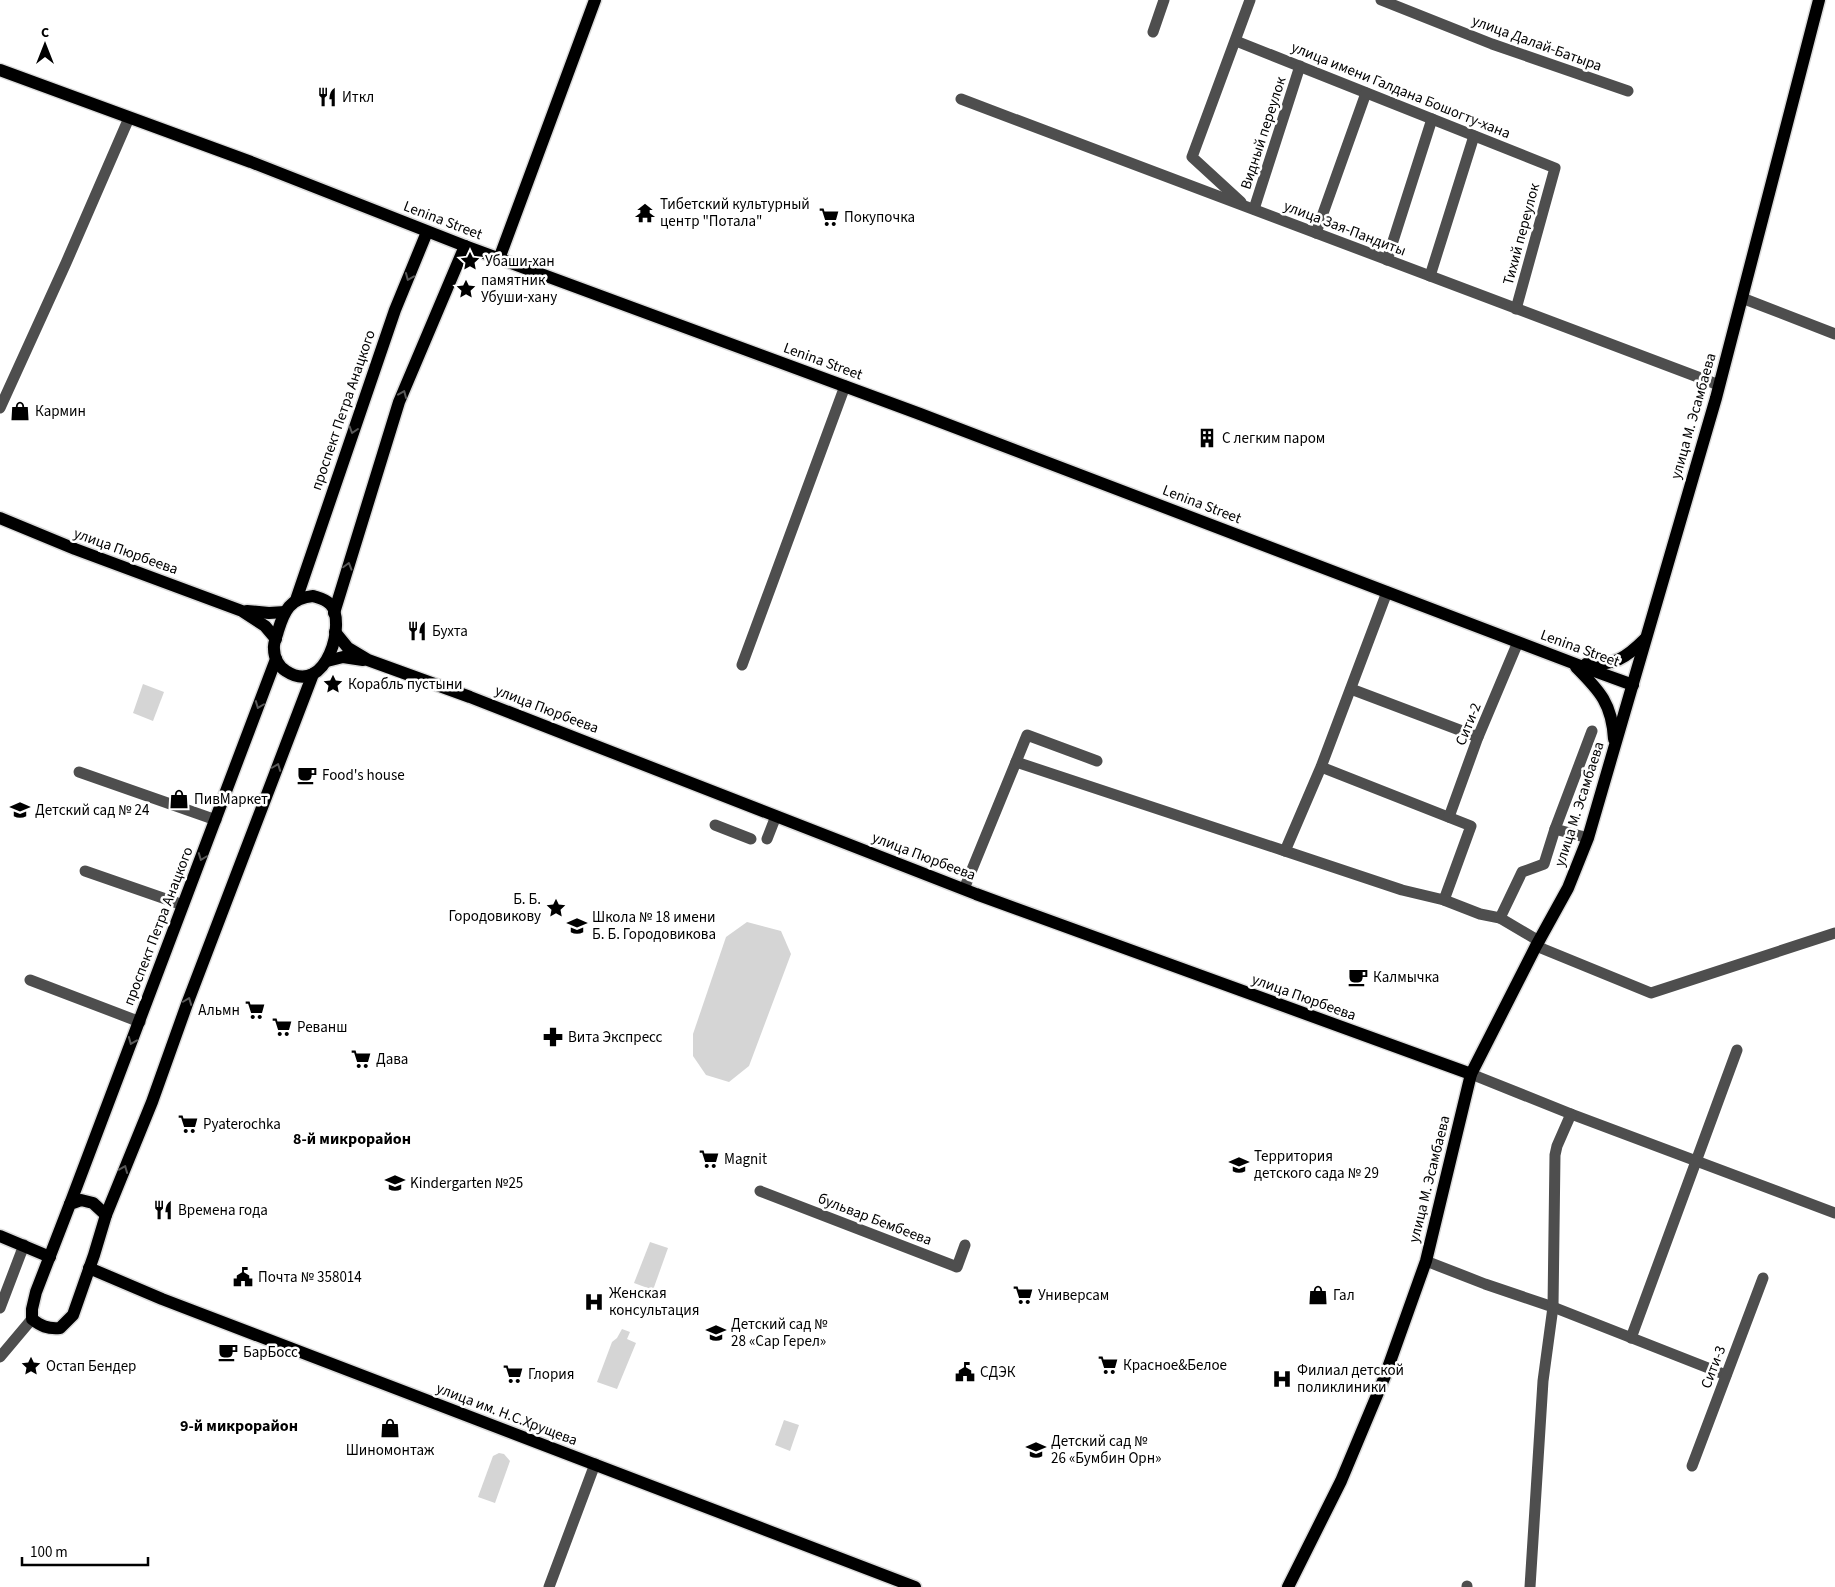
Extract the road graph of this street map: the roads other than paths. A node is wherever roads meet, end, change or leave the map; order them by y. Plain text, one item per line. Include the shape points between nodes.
1 (595, 0) edge
2 (1164, 0) edge
3 (1250, 0) edge
4 (1381, 0) edge
5 (1819, 0) edge
6 (1153, 32) dead end
7 (1236, 41) junction
8 (1300, 66) junction
9 (0, 70) edge
10 (1628, 91) dead end
11 (1366, 93) junction
12 (961, 98) dead end
13 (129, 118) junction
14 (1432, 119) junction
15 (1474, 136) junction
16 (1555, 168) joint
17 (1250, 208) junction
18 (428, 232) junction
19 (1316, 233) junction
20 (465, 246) junction
21 (499, 258) junction
22 (1387, 260) junction
23 (1430, 276) junction
24 (1742, 298) junction
25 (1516, 309) junction
26 (1835, 334) edge
27 (1719, 385) junction
28 (845, 386) junction
29 (0, 408) edge
30 (0, 518) edge
31 (1387, 592) junction
32 (296, 600) junction
33 (242, 611) junction
34 (285, 612) junction
35 (334, 613) junction
36 (335, 632) junction
37 (1647, 637) junction
38 (276, 639) junction
39 (1518, 642) junction
40 (276, 659) junction
41 (368, 660) junction
42 (327, 662) junction
43 (1572, 663) junction
44 (742, 665) dead end
45 (313, 674) junction
46 (1633, 685) junction
47 (1351, 689) junction
48 (1592, 731) dead end
49 (1478, 737) junction
50 (1615, 747) junction
51 (1097, 761) dead end
52 (1016, 762) junction
53 (1321, 767) junction
54 (79, 772) dead end
55 (776, 816) junction
56 (1449, 817) junction
57 (216, 820) junction
58 (715, 825) dead end
59 (1555, 829) junction
60 (1588, 838) junction
61 (751, 839) dead end
62 (767, 839) dead end
63 (1285, 851) junction
64 (85, 871) dead end
65 (964, 890) junction
66 (1444, 900) junction
67 (183, 905) junction
68 (1500, 918) junction
69 (1835, 933) edge
70 (1537, 944) junction
71 (30, 980) dead end
72 (140, 1022) junction
73 (1737, 1050) dead end
74 (1471, 1074) junction
75 (1571, 1114) junction
76 (1697, 1161) junction
77 (760, 1191) dead end
78 (70, 1204) junction
79 (1835, 1212) edge
80 (106, 1214) junction
81 (0, 1236) edge
82 (24, 1245) junction
83 (965, 1245) dead end
84 (50, 1257) junction
85 (1426, 1261) junction
86 (89, 1268) junction
87 (1763, 1278) dead end
88 (1553, 1307) junction
89 (0, 1308) edge
90 (32, 1319) junction
91 (1631, 1338) junction
92 (6, 1342) edge
93 (0, 1357) edge
94 (1726, 1375) junction
95 (595, 1464) junction
96 (1692, 1466) dead end
97 (549, 1587) edge
98 (915, 1587) edge
99 (1288, 1587) edge
100 (1530, 1587) edge

1 - 21 main road
2 - 6 street
3 - 7 street
4 - 10 street, улица Далай-Батыра via 1492,44
5 - 24 main road, улица М. Эсамбаева
7 - 8 street, улица имени Галдана Бошогту-хана
7 - 17 street via 1192,157
8 - 11 street, улица имени Галдана Бошогту-хана
8 - 17 street, Видный переулок
9 - 13 main road, Lenina Street
11 - 14 street, улица имени Галдана Бошогту-хана
11 - 19 street
12 - 17 street, улица Зая-Пандиты
13 - 18 main road, Lenina Street
13 - 29 street
14 - 15 street, улица имени Галдана Бошогту-хана
14 - 22 street
15 - 16 street, улица имени Галдана Бошогту-хана
15 - 23 street
16 - 25 street, Тихий переулок
17 - 19 street, улица Зая-Пандиты
18 - 20 main road, Lenina Street
18 -> 32 main road, проспект Петра Анацкого via 395,310
19 - 22 street, улица Зая-Пандиты
20 - 21 main road, Lenina Street
35 -> 20 main road via 399,402
21 - 28 main road, Lenina Street
22 - 23 street, улица Зая-Пандиты
23 - 25 street, улица Зая-Пандиты
24 - 26 street
24 - 27 main road, улица М. Эсамбаева
25 - 27 street, улица Зая-Пандиты
27 - 37 main road, улица М. Эсамбаева
28 - 31 main road, Lenina Street
28 - 44 street
30 - 33 main road, улица Пюрбеева
31 - 39 main road, Lenina Street
31 - 47 street
32 - 34 main road
32 - 35 main road via 313,596 322,599 330,604
33 - 34 main road
33 - 38 main road via 265,626
34 - 38 main road
35 - 36 main road
36 - 41 main road via 348,648
36 - 42 main road
37 - 43 main road via 1619,661 1596,665
37 - 46 main road, улица М. Эсамбаева
38 - 40 main road via 273,648
39 - 43 main road, Lenina Street
39 - 49 street, Сити-2
40 - 45 main road via 286,671 295,675
40 -> 57 main road, проспект Петра Анацкого
41 - 42 main road via 342,657
41 - 55 main road, улица Пюрбеева
42 - 45 main road
43 - 46 main road, Lenina Street
43 - 50 main road via 1606,702
80 -> 45 main road via 152,1102 186,1004
46 - 50 main road, улица М. Эсамбаева
47 - 49 street
47 - 53 street
48 - 59 street
49 - 56 street, Сити-2
50 - 60 main road, улица М. Эсамбаева
51 - 52 street via 1027,735
52 - 63 street
52 - 65 street
53 - 56 street
53 - 63 street
54 - 57 street
55 - 62 street
55 - 65 main road, улица Пюрбеева
56 - 66 street via 1471,826
57 -> 67 main road, проспект Петра Анацкого
58 - 61 street
59 - 60 street
59 - 68 street via 1544,864 1522,872
60 - 70 main road, улица М. Эсамбаева via 1568,888
63 - 66 street via 1402,890
64 - 67 street
65 - 74 main road, улица Пюрбеева
66 - 68 street
67 - 72 main road, проспект Петра Анацкого
68 - 70 street
69 - 70 street via 1651,993
70 - 74 main road, улица М. Эсамбаева
71 - 72 street
72 -> 78 main road, проспект Петра Анацкого
73 - 76 street
74 - 75 street
74 - 85 main road, улица М. Эсамбаева
75 - 76 street
75 - 88 street via 1555,1155
76 - 79 street
76 - 91 street
77 - 83 street, бульвар Бембеева via 957,1267
78 - 80 main road via 81,1200 93,1203
78 - 84 main road, проспект Петра Анацкого
80 - 86 main road
81 - 82 main road
82 - 84 main road
82 - 89 street
84 - 90 main road, проспект Петра Анацкого via 36,1292
85 - 88 street
85 - 99 main road, улица М. Эсамбаева via 1385,1376 1345,1472
86 - 90 main road via 73,1315 60,1328 42,1326
86 - 95 main road, улица им. Н.С.Хрущева via 162,1299
87 - 94 street, Сити-3
88 - 91 street
88 - 100 street via 1543,1381
90 - 92 street
91 - 94 street
92 - 93 street
94 - 96 street, Сити-3
95 - 97 street
95 - 98 main road, улица им. Н.С.Хрущева

